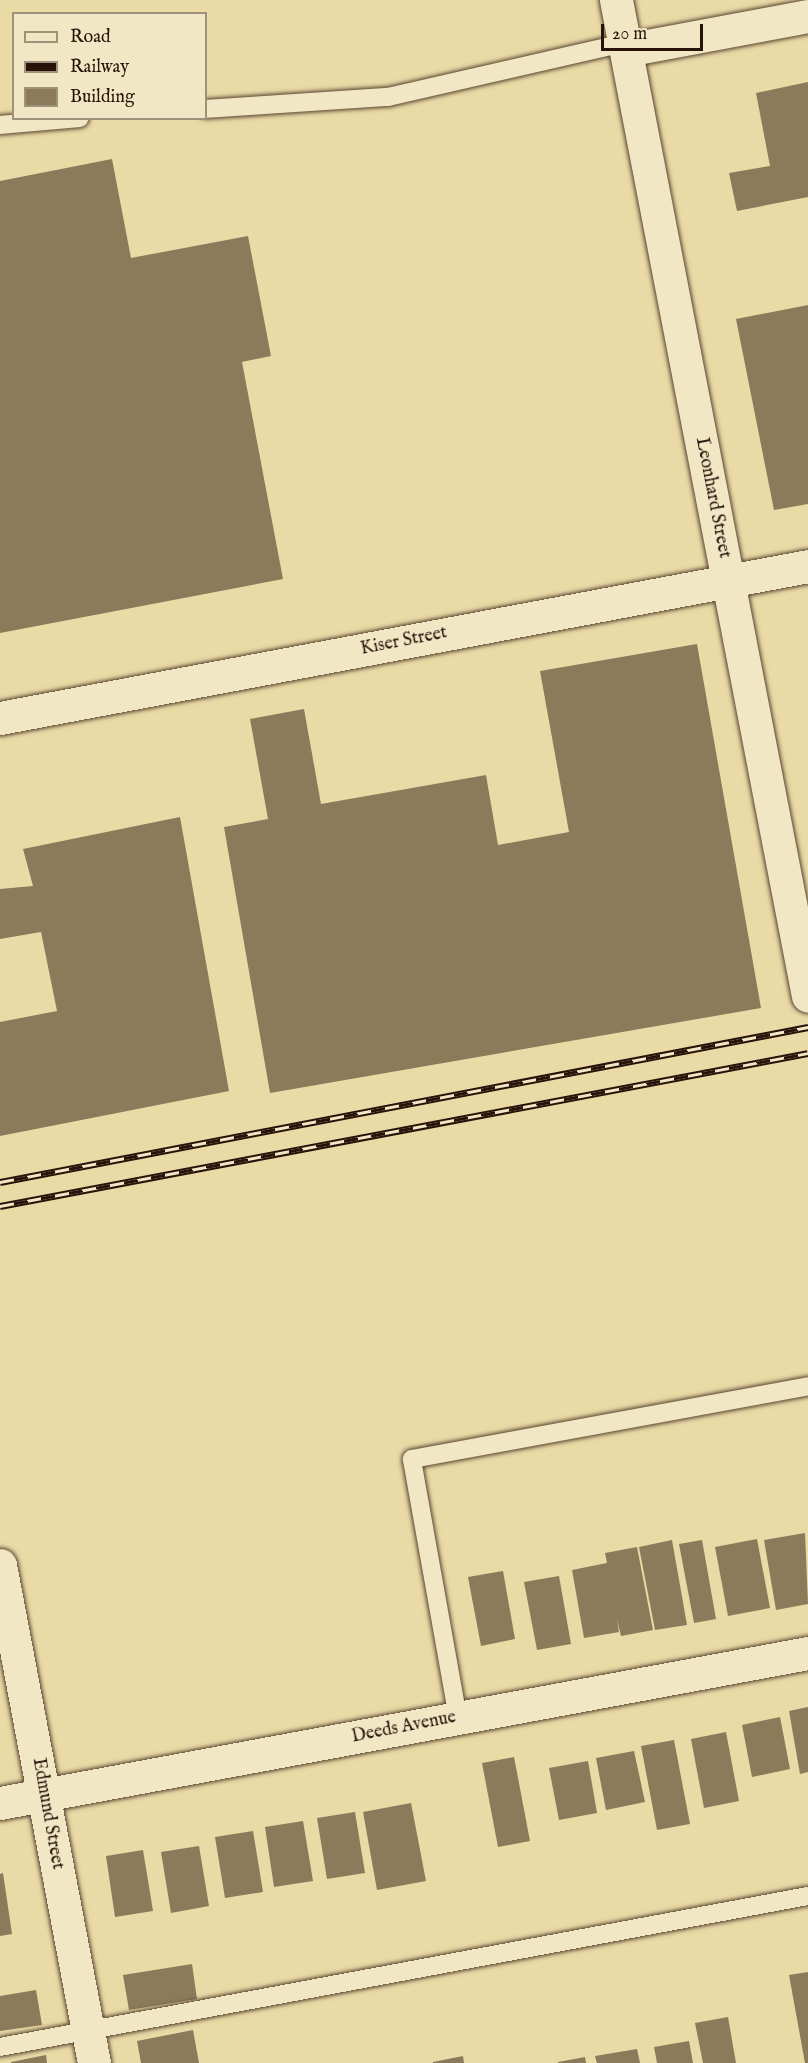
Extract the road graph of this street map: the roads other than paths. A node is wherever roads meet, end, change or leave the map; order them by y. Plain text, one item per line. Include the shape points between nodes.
1 (616, 0) edge
2 (808, 16) edge
3 (625, 47) junction
4 (207, 109) edge
5 (57, 120) edge
6 (0, 125) edge
7 (808, 566) edge
8 (728, 581) junction
9 (0, 718) edge
10 (808, 996) edge
11 (808, 1386) edge
12 (0, 1565) edge
13 (808, 1653) edge
14 (458, 1718) junction
15 (44, 1795) junction
16 (0, 1803) edge
17 (808, 1896) edge
18 (87, 2031) junction
19 (0, 2047) edge
20 (94, 2063) edge

1 - 3 street, Leonhard Street
2 - 3 street
3 - 4 lane via 388,97
3 - 8 street, Leonhard Street
5 - 6 lane
7 - 8 street, Kiser Street
8 - 9 street, Kiser Street
8 - 10 street, Leonhard Street
11 - 14 lane via 412,1459
12 - 15 street, Edmund Street
13 - 14 street, Deeds Avenue
14 - 15 street, Deeds Avenue
15 - 16 street, Deeds Avenue
15 - 18 street, Edmund Street
17 - 18 lane
18 - 19 lane
18 - 20 street, Edmund Street

